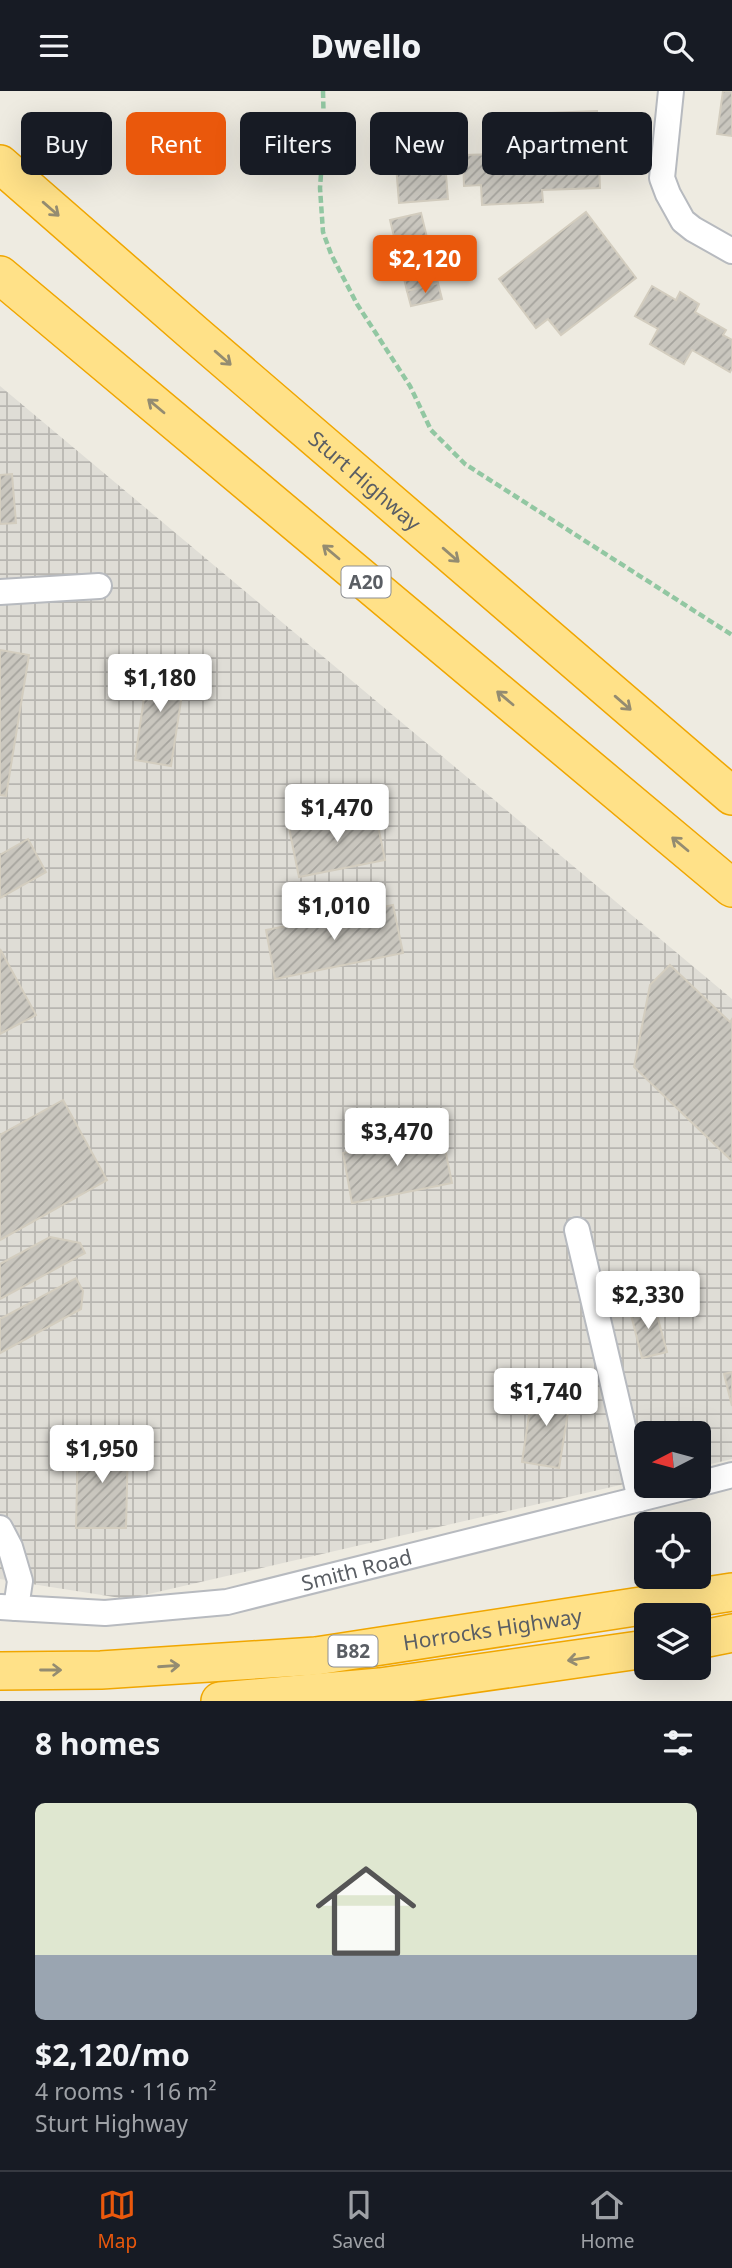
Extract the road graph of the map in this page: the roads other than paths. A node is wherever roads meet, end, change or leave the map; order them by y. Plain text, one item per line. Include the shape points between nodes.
1 (671, 91) edge
2 (0, 164) edge
3 (732, 251) edge
4 (0, 275) edge
5 (99, 586) dead end
6 (0, 592) edge
7 (699, 768) junction
8 (732, 787) edge
9 (732, 796) edge
10 (728, 886) edge
11 (577, 1230) dead end
12 (732, 1475) edge
13 (711, 1481) edge
14 (644, 1498) edge
15 (640, 1499) junction
16 (0, 1528) edge
17 (732, 1593) edge
18 (8, 1607) edge
19 (732, 1633) edge
20 (711, 1637) edge
21 (634, 1651) edge
22 (0, 1671) edge
23 (220, 1701) edge

1 - 3 street via 662,178 668,194 683,221
2 -> 7 highway, Sturt Highway
10 -> 4 highway, A20
5 - 6 street
7 - 8 highway
7 - 9 highway, Sturt Highway
11 - 15 street
12 - 13 street
14 - 15 street, Smith Road
15 - 18 street, Smith Road via 227,1602 105,1612
16 - 18 street via 20,1581
22 -> 17 highway, Horrocks Highway / B82 via 101,1670 316,1656
19 - 20 highway
21 -> 23 highway, Horrocks Highway / B82 via 380,1687

